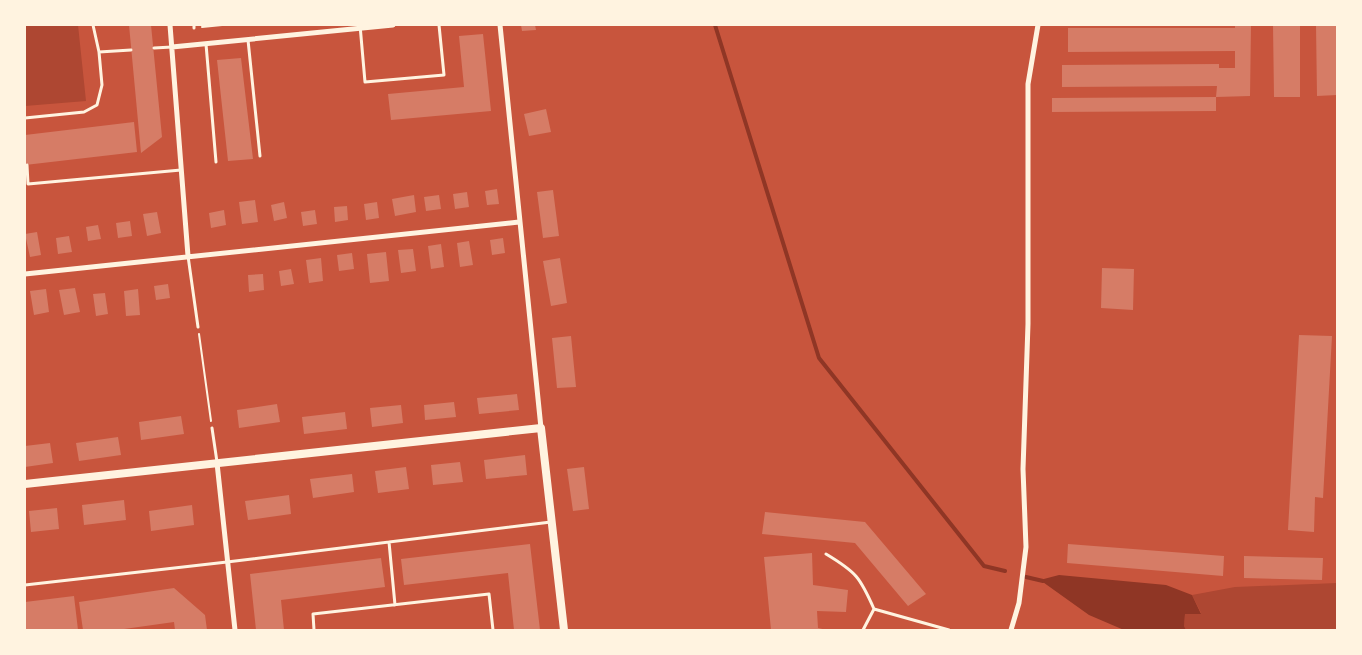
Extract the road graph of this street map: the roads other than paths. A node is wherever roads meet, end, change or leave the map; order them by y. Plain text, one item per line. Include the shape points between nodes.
1 (93, 25) edge
2 (170, 25) edge
3 (393, 25) edge
4 (439, 25) edge
5 (500, 25) edge
6 (1038, 25) edge
7 (361, 27) edge
8 (248, 39) junction
9 (206, 44) junction
10 (172, 47) junction
11 (154, 48) dead end
12 (131, 50) dead end
13 (99, 52) junction
14 (25, 118) edge
15 (260, 156) dead end
16 (216, 162) dead end
17 (27, 165) dead end
18 (181, 170) junction
19 (26, 184) edge
20 (519, 222) junction
21 (188, 256) junction
22 (25, 274) edge
23 (198, 327) road end
24 (212, 428) road end
25 (541, 428) junction
26 (217, 463) junction
27 (25, 484) edge
28 (552, 522) junction
29 (389, 542) junction
30 (826, 554) dead end
31 (227, 562) junction
32 (25, 584) edge
33 (395, 605) junction
34 (874, 609) junction
35 (234, 630) edge
36 (314, 630) edge
37 (493, 630) edge
38 (564, 630) edge
39 (863, 630) edge
40 (949, 630) edge
41 (1011, 630) edge

1 - 13 lane
2 - 10 street
3 - 7 street
4 - 7 lane via 444,75 365,82
5 - 20 street
6 - 41 street via 1028,84 1028,324 1023,470 1026,547 1019,603
7 - 8 street
8 - 9 street
8 - 15 lane
9 - 10 street
9 - 16 lane
10 - 11 lane
10 - 18 street
12 - 13 lane
13 - 14 lane via 102,86 97,105 84,112
17 - 19 lane
18 - 19 lane
18 - 21 street
20 - 21 street
20 - 25 street
21 - 22 street
21 - 23 lane
24 - 26 lane
25 - 26 street
25 - 28 street
26 - 27 street
26 - 31 street
28 - 29 lane
28 - 38 street
29 - 31 lane
29 - 33 lane
30 - 34 lane via 848,567 862,582
31 - 32 lane
31 - 35 street
33 - 36 lane via 313,614
33 - 37 lane via 489,594
34 - 39 lane
34 - 40 lane

